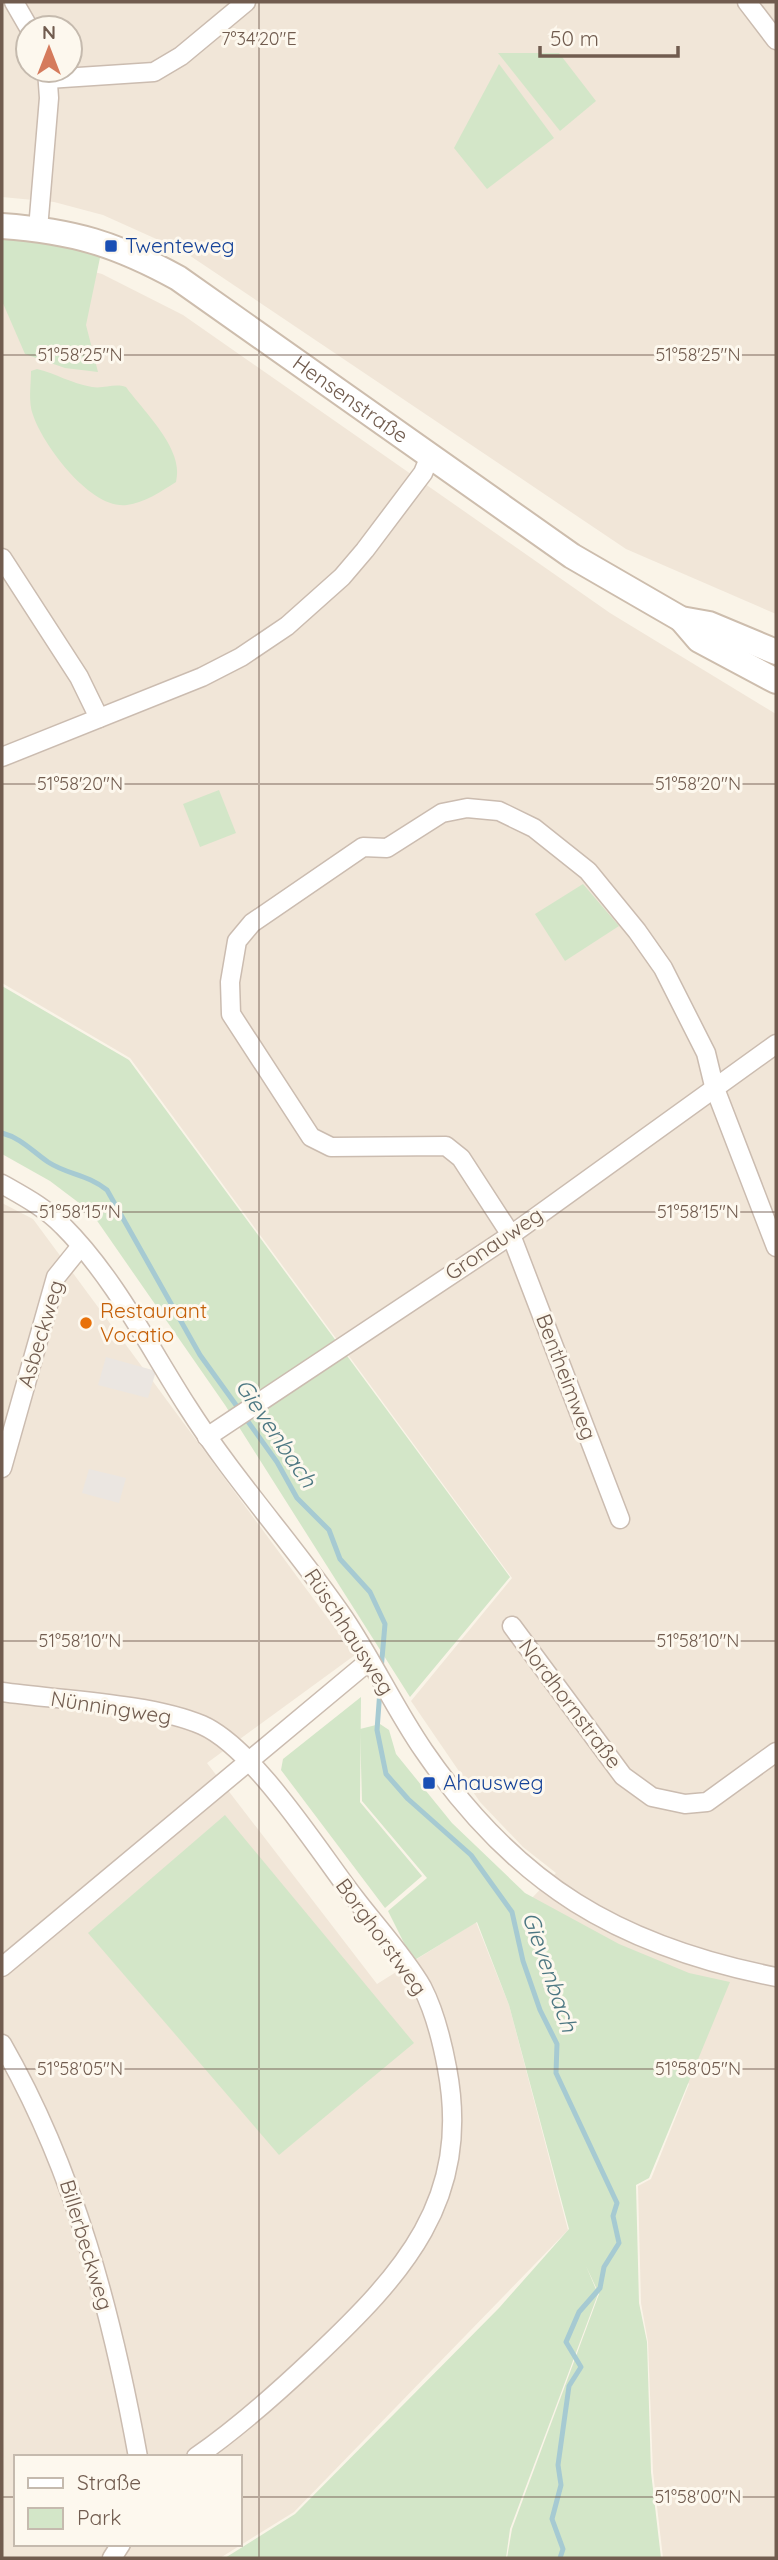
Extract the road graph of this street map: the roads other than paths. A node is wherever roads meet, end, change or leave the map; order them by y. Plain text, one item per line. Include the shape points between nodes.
1 (246, 2) edge
2 (747, 2) edge
3 (776, 40) edge
4 (84, 73) edge
5 (46, 84) edge
6 (2, 226) edge
7 (38, 229) junction
8 (430, 456) junction
9 (2, 558) edge
10 (681, 619) junction
11 (776, 652) edge
12 (776, 681) edge
13 (99, 718) junction
14 (2, 757) edge
15 (776, 1044) edge
16 (714, 1086) junction
17 (2, 1184) edge
18 (511, 1235) junction
19 (81, 1246) junction
20 (776, 1247) edge
21 (207, 1437) junction
22 (5, 1440) edge
23 (2, 1468) edge
24 (620, 1519) dead end
25 (512, 1626) dead end
26 (369, 1661) junction
27 (2, 1692) edge
28 (776, 1752) edge
29 (249, 1760) junction
30 (2, 1967) edge
31 (776, 1976) edge
32 (2, 2044) edge
33 (138, 2455) edge
34 (199, 2455) edge

1 - 4 street via 181,56 154,72
2 - 3 street
5 - 7 street
6 - 7 main road, Hensenstraße
7 - 8 main road, Hensenstraße via 111,246 178,278
8 - 10 main road, Hensenstraße via 572,556
8 - 13 street via 423,473 365,550 287,626 202,677
9 - 13 street via 79,677
10 - 11 main road, Hensenstraße via 709,624
10 - 12 main road, Hensenstraße via 699,640
13 - 14 street
15 - 16 street, Gronauweg
16 - 18 street, Gronauweg
16 - 18 street, Bentheimweg via 706,1053 663,968 637,931 588,872 534,828 499,811 467,808 443,813 387,848 363,847 252,923 237,941 230,982 231,1014 311,1137 331,1147 446,1146 461,1158
16 - 20 street
17 - 19 street, Rüschhausweg via 44,1209
18 - 21 street, Gronauweg
18 - 24 street, Bentheimweg
19 - 21 street, Rüschhausweg
19 - 22 street, Asbeckweg via 56,1277
21 - 26 street, Rüschhausweg via 300,1557
22 - 23 street, Asbeckweg
25 - 28 street, Nordhornstraße via 624,1776 652,1797 685,1804 707,1802
26 - 29 street
26 - 31 street, Rüschhausweg via 455,1793 504,1847 542,1880 623,1931 686,1956
27 - 29 street, Nünningweg via 155,1711 203,1726
29 - 30 street
29 - 34 street, Borghorstweg via 422,1987 441,2036 454,2117 443,2191 405,2260 338,2335 231,2433
32 - 33 street, Billerbeckweg via 27,2087 64,2172 119,2352

